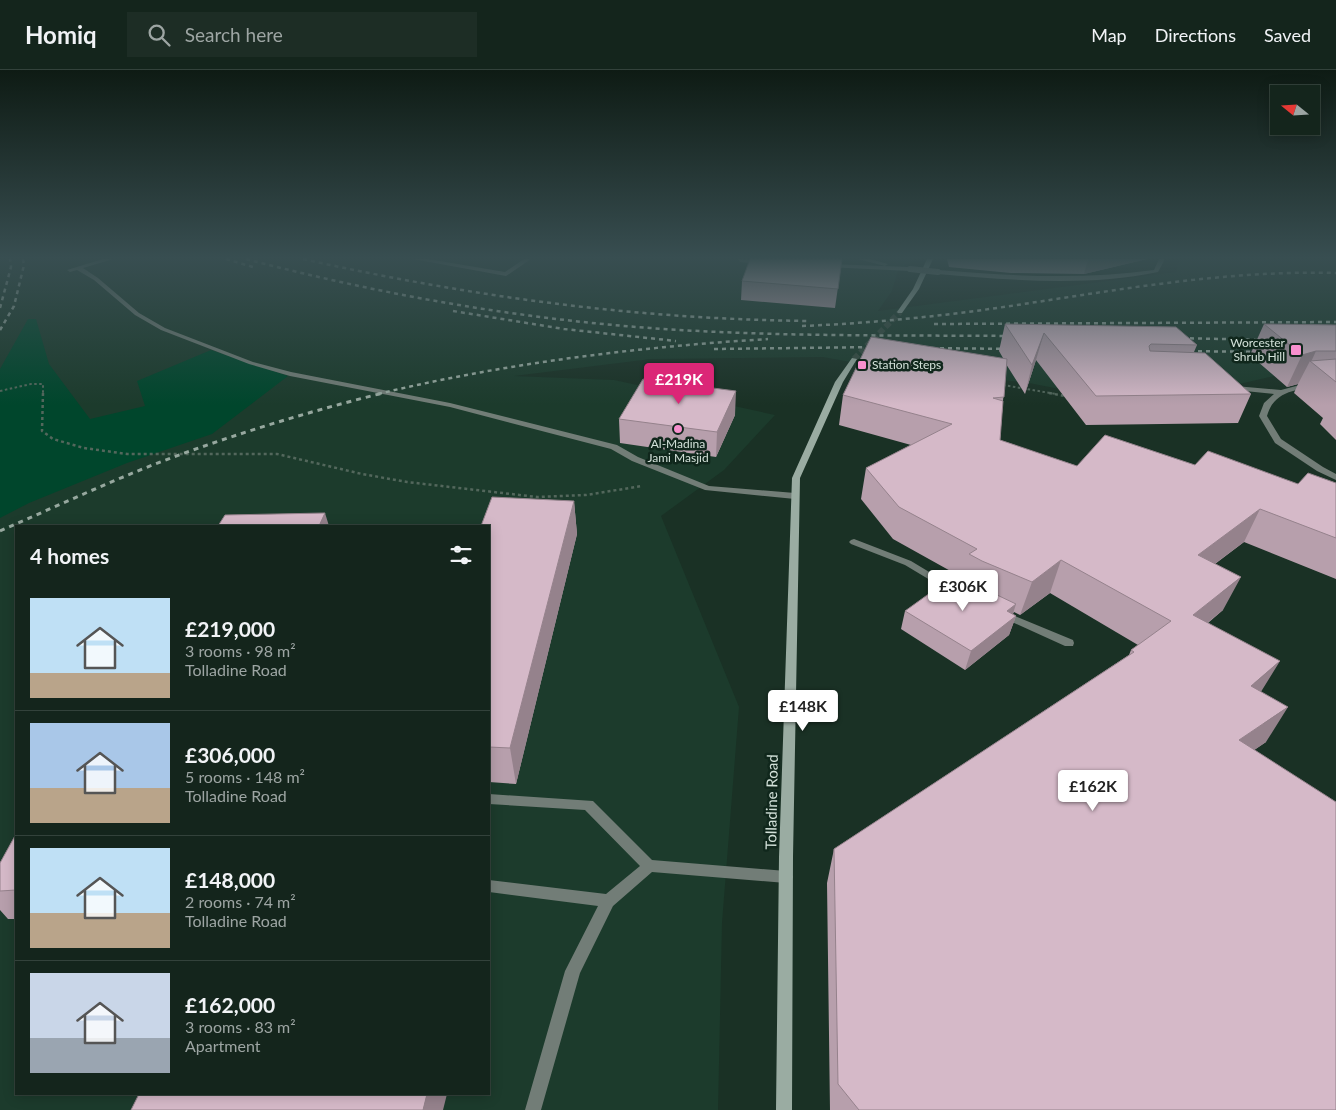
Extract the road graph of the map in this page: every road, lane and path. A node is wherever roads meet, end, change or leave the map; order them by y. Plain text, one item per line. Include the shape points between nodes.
1 (129, 308) edge
2 (903, 308) edge
3 (900, 312) tunnel mouth
4 (854, 359) tunnel mouth
5 (997, 384) edge
6 (1336, 386) edge
7 (1226, 387) edge
8 (0, 391) edge
9 (1281, 392) junction
10 (1065, 396) dead end
11 (1336, 476) edge
12 (644, 485) dead end
13 (795, 496) junction
14 (854, 542) dead end
15 (968, 598) edge
16 (993, 609) edge
17 (1068, 643) dead end
18 (490, 798) edge
19 (649, 866) junction
20 (786, 877) junction
21 (490, 886) edge
22 (608, 901) junction
23 (533, 1110) edge
24 (784, 1110) edge

1 - 13 lane via 163,329 251,363 290,374 450,405 614,447 708,488
2 - 3 main road
4 - 13 main road, Tolladine Road via 838,382 796,478
5 - 10 path
6 - 9 lane via 1308,386
7 - 9 lane
8 - 12 path via 43,384 42,431 53,439 127,454 278,454 407,482 537,497 586,495
9 - 11 lane via 1268,402 1263,416 1278,441
13 - 20 main road, Tolladine Road
14 - 15 lane via 908,563
16 - 17 lane
18 - 19 lane via 588,805
19 - 20 lane
19 - 22 lane
20 - 24 main road, Tolladine Road
21 - 22 lane
22 - 23 lane via 573,971

